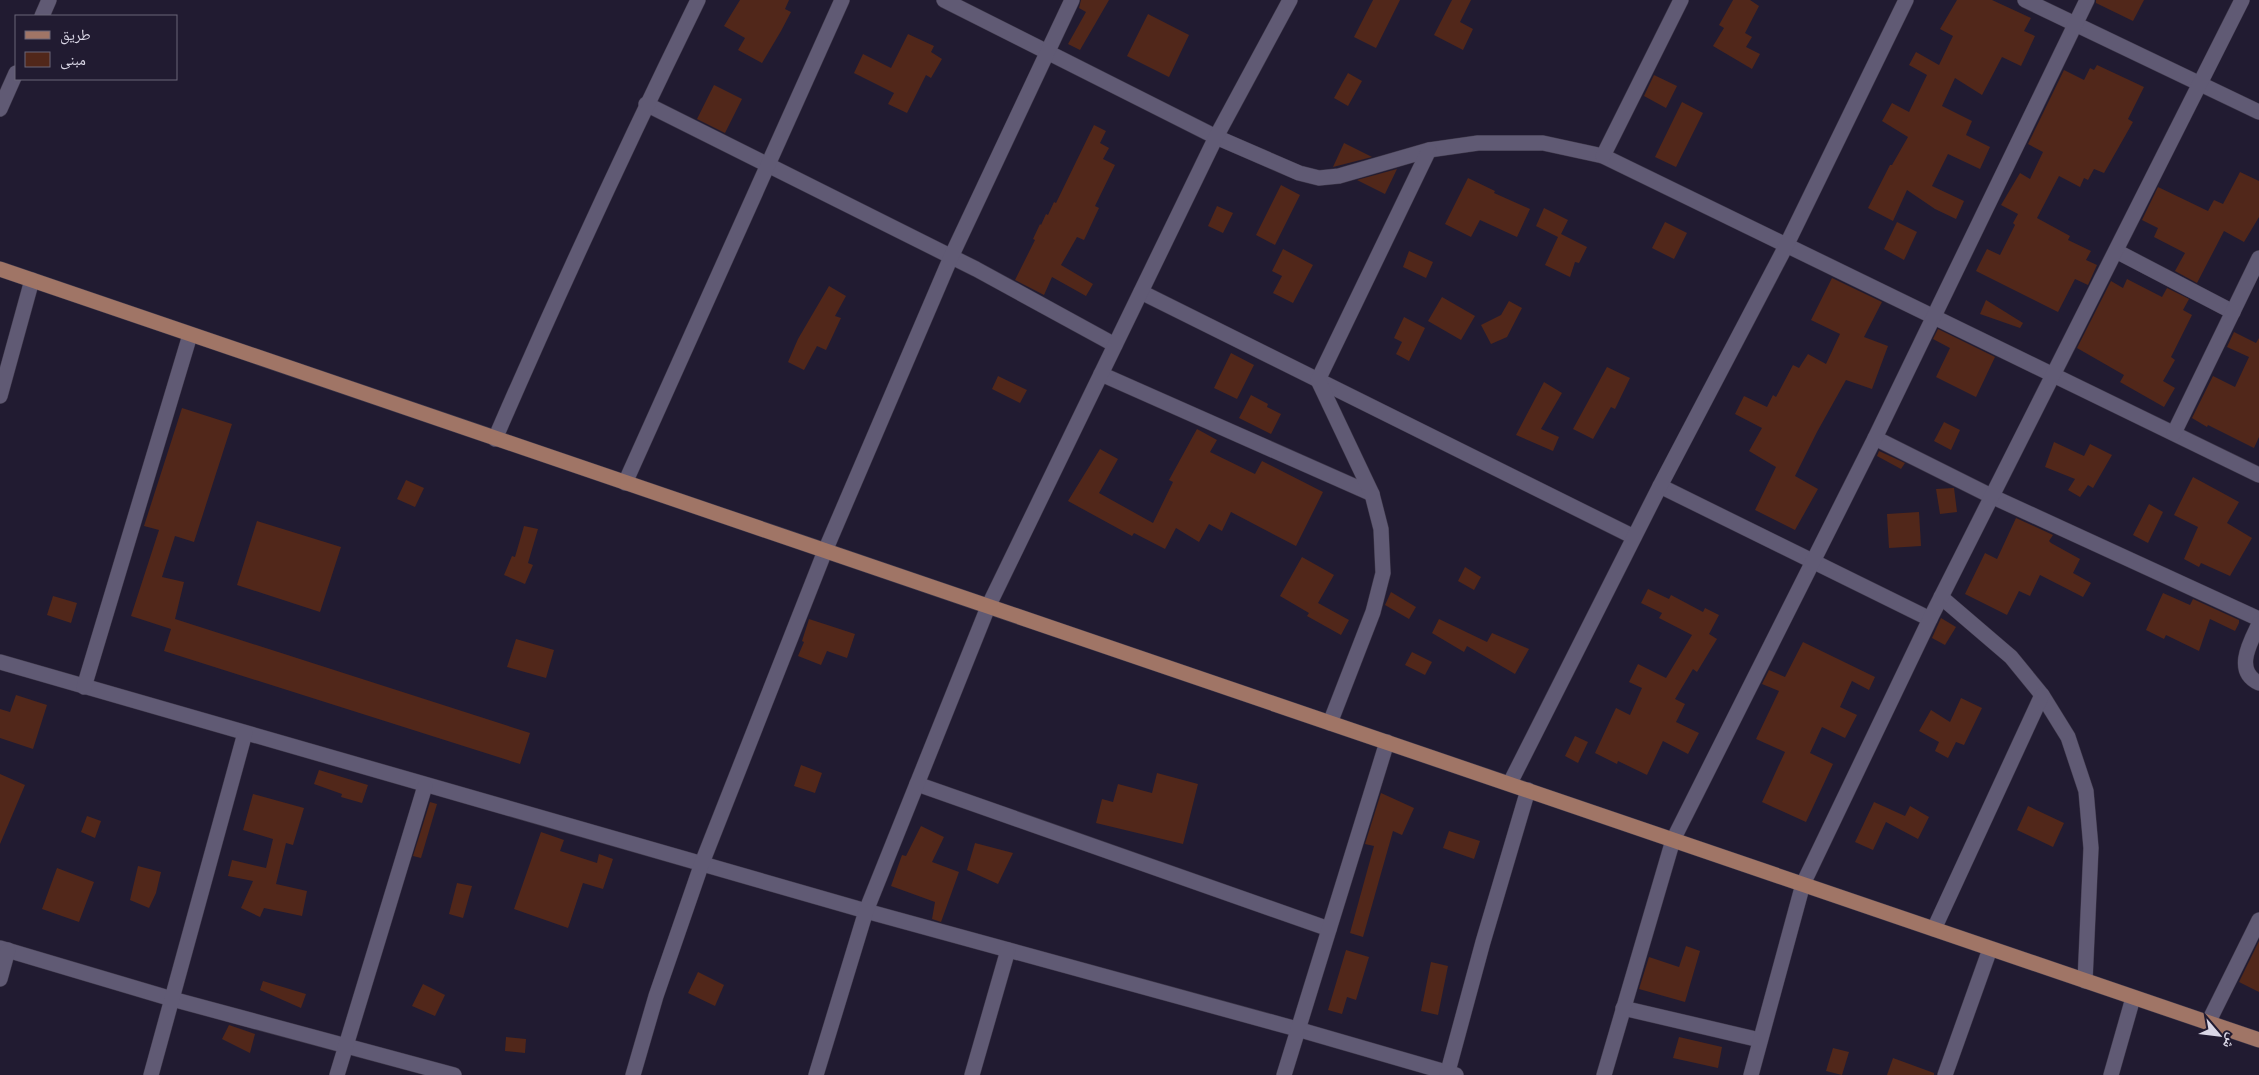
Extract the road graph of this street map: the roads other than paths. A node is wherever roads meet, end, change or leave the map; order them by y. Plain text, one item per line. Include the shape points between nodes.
1 (49, 0) edge
2 (698, 0) edge
3 (842, 0) edge
4 (944, 0) edge
5 (1072, 0) edge
6 (1290, 0) edge
7 (1681, 0) edge
8 (1906, 0) edge
9 (2025, 0) edge
10 (2087, 0) edge
11 (2242, 0) edge
12 (42, 15) edge
13 (2076, 23) junction
14 (1046, 52) junction
15 (15, 75) edge
16 (2201, 84) junction
17 (2, 101) edge
18 (646, 104) junction
19 (2259, 112) edge
20 (1216, 137) junction
21 (1428, 150) junction
22 (1603, 156) junction
23 (767, 165) junction
24 (1786, 246) junction
25 (2116, 251) junction
26 (951, 257) junction
27 (2259, 258) edge
28 (0, 269) edge
29 (32, 280) junction
30 (1141, 292) junction
31 (2233, 312) junction
32 (1932, 317) junction
33 (190, 335) junction
34 (1115, 344) junction
35 (1101, 374) junction
36 (2053, 374) junction
37 (1318, 380) junction
38 (0, 396) edge
39 (2174, 434) junction
40 (1874, 438) junction
41 (495, 439) junction
42 (2259, 475) edge
43 (625, 483) junction
44 (1660, 486) junction
45 (1372, 494) junction
46 (1991, 496) junction
47 (1634, 537) junction
48 (825, 552) junction
49 (1812, 560) junction
50 (1941, 597) junction
51 (988, 607) junction
52 (1930, 619) junction
53 (2259, 619) edge
54 (2259, 624) edge
55 (0, 662) edge
56 (2259, 683) edge
57 (84, 687) junction
58 (2042, 695) junction
59 (1330, 723) junction
60 (245, 733) junction
61 (1387, 742) junction
62 (1510, 783) junction
63 (918, 784) junction
64 (425, 786) junction
65 (1528, 790) junction
66 (1673, 840) junction
67 (702, 863) junction
68 (1803, 884) junction
69 (866, 911) junction
70 (2259, 920) edge
71 (1328, 929) junction
72 (1934, 929) junction
73 (4, 949) edge
74 (1990, 949) junction
75 (1008, 950) junction
76 (0, 979) edge
77 (2084, 981) junction
78 (2133, 998) junction
79 (172, 999) junction
80 (1623, 1008) junction
81 (2208, 1023) junction
82 (1297, 1029) junction
83 (1760, 1040) junction
84 (2259, 1040) edge
85 (346, 1046) junction
86 (1450, 1074) edge
87 (151, 1075) edge
88 (337, 1075) edge
89 (454, 1075) edge
90 (633, 1075) edge
91 (816, 1075) edge
92 (972, 1075) edge
93 (1284, 1075) edge
94 (1604, 1075) edge
95 (1750, 1075) edge
96 (1945, 1075) edge
97 (2111, 1075) edge

1 - 12 street
2 - 18 street
3 - 23 street
4 - 14 street
5 - 14 street
6 - 20 street
7 - 22 street
8 - 24 street
9 - 13 street
10 - 13 street
11 - 16 street
13 - 16 street
13 - 32 street
14 - 20 street
14 - 26 street
15 - 17 street
16 - 19 street
16 - 25 street
18 - 23 street
18 - 41 street
20 - 21 street via 1298,173 1319,178 1339,176
20 - 30 street
21 - 22 street via 1478,143 1544,143
21 - 37 street
22 - 24 street
23 - 26 street
23 - 43 street
24 - 32 street
24 - 44 street
25 - 31 street
25 - 36 street
26 - 34 street
26 - 48 street
27 - 31 street
28 - 29 main road
29 - 33 main road
29 - 38 street
30 - 34 street
30 - 37 street
31 - 39 street
32 - 36 street
32 - 40 street
33 - 41 main road
33 - 57 street
34 - 35 street
35 - 45 street
35 - 51 street
36 - 39 street
36 - 46 street
37 - 45 street
37 - 47 street
39 - 42 street
40 - 46 street
40 - 49 street
41 - 43 main road
43 - 48 main road
44 - 47 street
44 - 49 street
45 - 59 street via 1381,529 1383,573 1373,612
46 - 50 street
46 - 53 street
47 - 62 street
48 - 51 main road
48 - 67 street
49 - 52 street
49 - 66 street
50 - 52 street
50 - 58 street via 2012,657
51 - 59 main road
51 - 63 street
52 - 68 street
54 - 56 street via 2246,652 2245,666 2253,680
55 - 57 street
57 - 60 street
58 - 72 street
58 - 77 street via 2068,737 2086,791 2091,848
59 - 61 main road
60 - 64 street
60 - 79 street
61 - 62 main road
61 - 71 street
62 - 65 main road
63 - 69 street
63 - 71 street
64 - 67 street
64 - 85 street
65 - 66 main road
65 - 86 street via 1483,942
66 - 68 main road
66 - 80 street
67 - 69 street
67 - 90 street via 656,996
68 - 72 main road
68 - 83 street
69 - 75 street
69 - 91 street
70 - 81 street
71 - 82 street
72 - 74 main road
73 - 76 street
73 - 79 street
74 - 77 main road
74 - 96 street
75 - 82 street
75 - 92 street
77 - 78 main road
78 - 81 main road
78 - 97 street
79 - 85 street
79 - 87 street
80 - 83 street
80 - 94 street
81 - 84 main road
82 - 86 street
82 - 93 street
83 - 95 street
85 - 88 street
85 - 89 street

